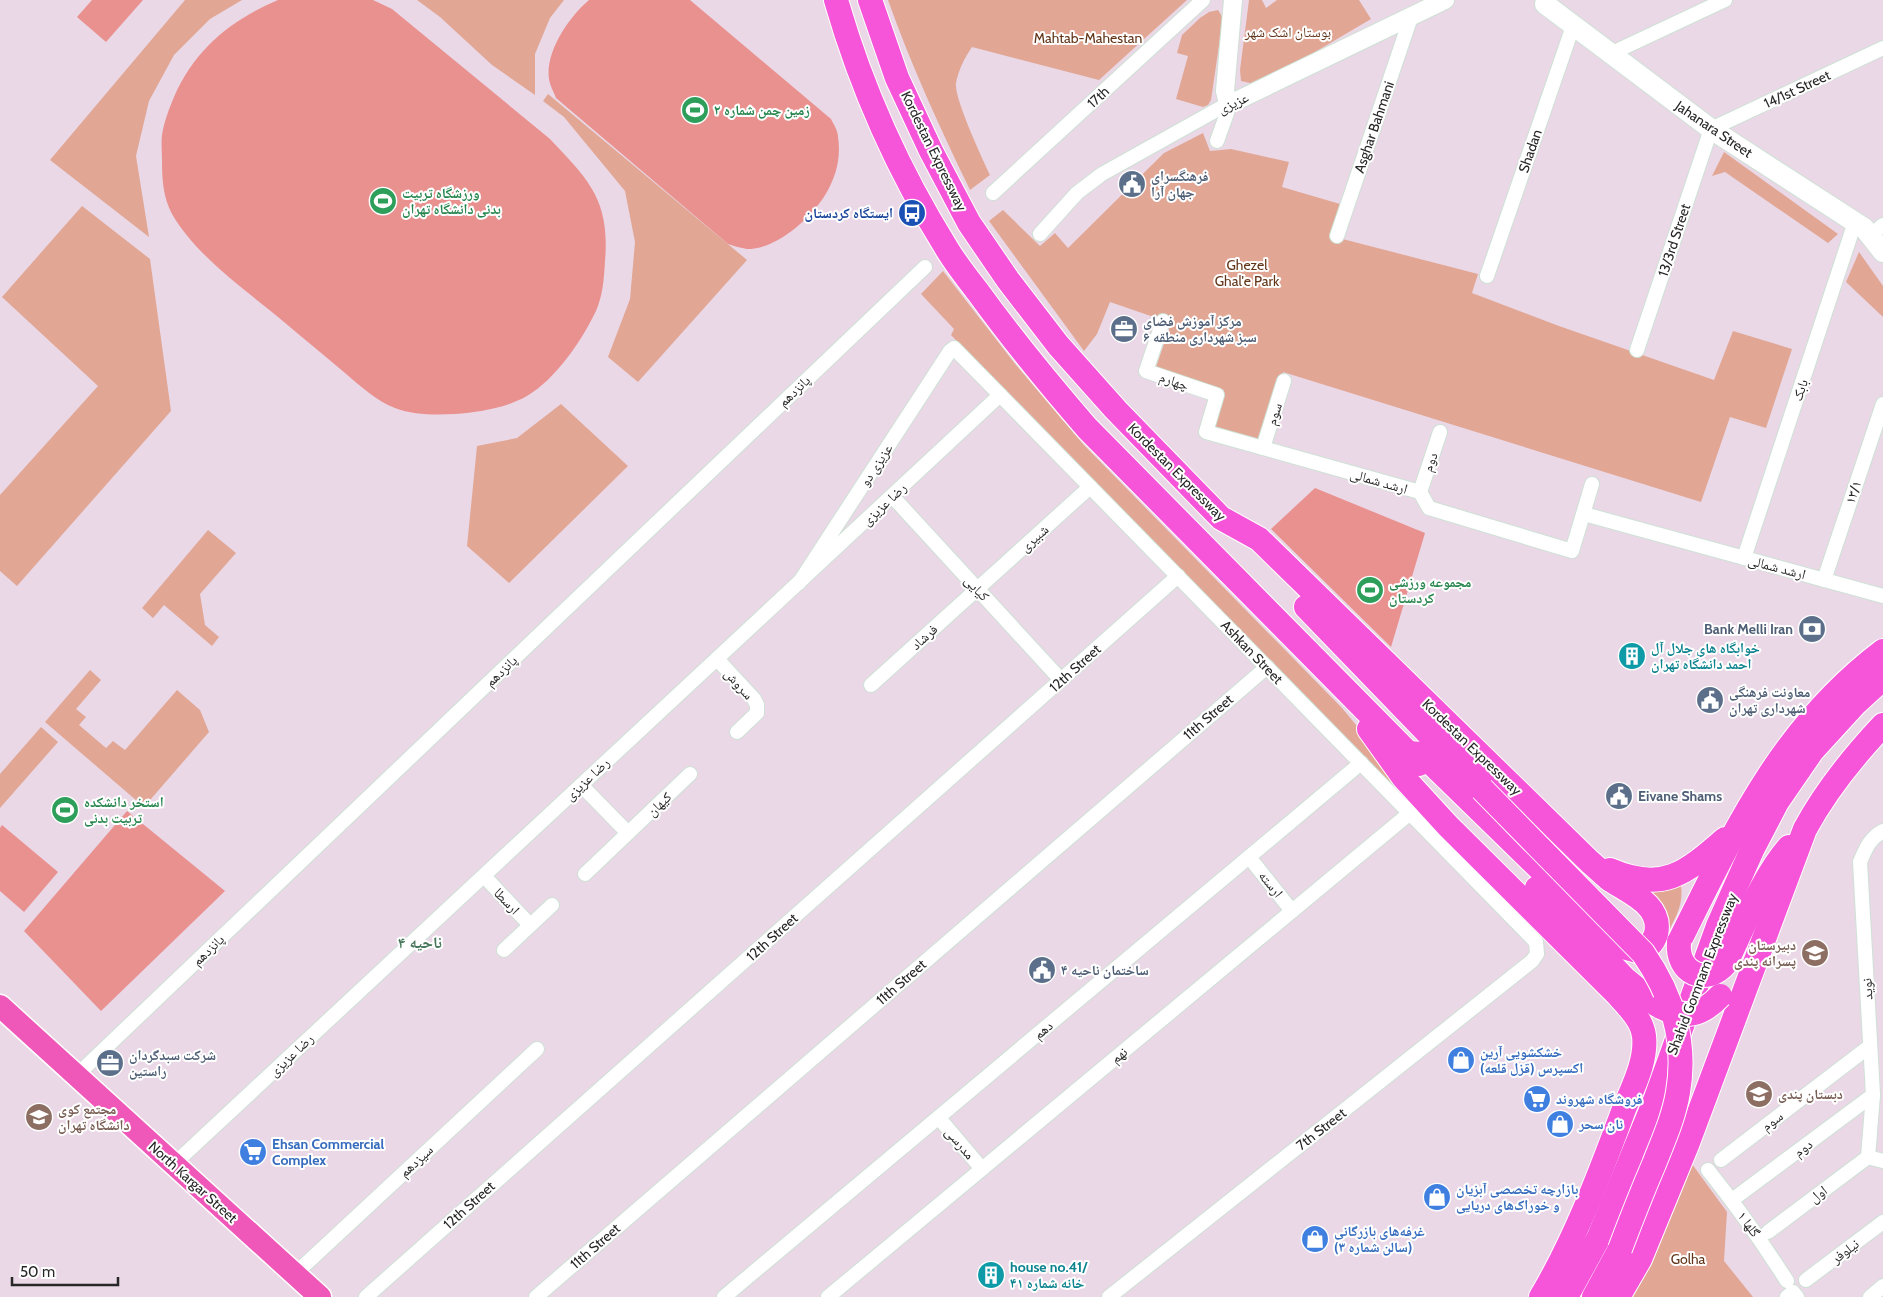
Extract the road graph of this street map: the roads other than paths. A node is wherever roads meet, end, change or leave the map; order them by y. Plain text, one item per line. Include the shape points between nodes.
1 (836, 0) edge
2 (870, 0) edge
3 (1203, 0) edge
4 (1234, 0) edge
5 (1445, 0) edge
6 (1725, 0) edge
7 (1543, 1) edge
8 (1411, 18) junction
9 (1573, 26) junction
10 (1883, 48) edge
11 (1610, 54) junction
12 (1231, 102) junction
13 (1711, 129) junction
14 (1217, 141) dead end
15 (993, 193) dead end
16 (1856, 222) junction
17 (1877, 230) edge
18 (1040, 234) dead end
19 (1337, 236) dead end
20 (1883, 252) edge
21 (925, 266) dead end
22 (1487, 276) dead end
23 (1163, 321) dead end
24 (954, 348) joint
25 (1638, 350) dead end
26 (1284, 381) dead end
27 (1000, 395) junction
28 (1883, 404) edge
29 (1206, 432) joint
30 (1440, 432) dead end
31 (1263, 448) junction
32 (1592, 484) dead end
33 (1090, 487) junction
34 (1420, 492) junction
35 (892, 496) junction
36 (1584, 514) junction
37 (1221, 518) junction
38 (1744, 558) junction
39 (1178, 576) junction
40 (1824, 580) junction
41 (799, 583) junction
42 (978, 588) junction
43 (1883, 596) edge
44 (1883, 651) edge
45 (717, 659) junction
46 (1267, 667) junction
47 (1883, 678) edge
48 (1062, 680) junction
49 (871, 685) dead end
50 (1347, 691) junction
51 (1883, 726) edge
52 (737, 732) dead end
53 (1408, 753) junction
54 (1361, 763) junction
55 (690, 774) dead end
56 (581, 785) junction
57 (1410, 813) junction
58 (1805, 829) junction
59 (1735, 830) junction
60 (1883, 831) edge
61 (628, 833) junction
62 (1249, 857) junction
63 (1590, 862) junction
64 (585, 874) dead end
65 (484, 876) junction
66 (552, 905) dead end
67 (1292, 911) junction
68 (530, 925) junction
69 (504, 950) dead end
70 (1532, 961) joint
71 (0, 1006) edge
72 (1870, 1046) junction
73 (537, 1048) dead end
74 (76, 1075) junction
75 (1873, 1095) junction
76 (939, 1118) junction
77 (1868, 1157) junction
78 (1720, 1160) dead end
79 (1883, 1161) edge
80 (174, 1164) junction
81 (982, 1169) junction
82 (1708, 1170) dead end
83 (1732, 1200) junction
84 (1883, 1222) edge
85 (1768, 1232) dead end
86 (295, 1274) junction
87 (1806, 1280) dead end
88 (1883, 1286) edge
89 (1791, 1292) edge
90 (320, 1297) edge
91 (366, 1297) edge
92 (536, 1297) edge
93 (724, 1297) edge
94 (828, 1297) edge
95 (1109, 1297) edge
96 (1541, 1297) edge
97 (1566, 1297) edge
98 (1594, 1297) edge
99 (1618, 1297) edge
100 (1870, 1297) edge

1 - 50 highway via 863,80 892,148 947,250 996,317 1087,428
2 - 37 highway, Kordestan Expressway via 901,86 969,223 1058,345
3 - 15 street, 17th
4 - 12 street via 1225,91
5 - 8 street, عزیزی
6 - 11 street
7 - 9 main road, Jahanara Street
8 - 12 street, عزیزی
8 - 19 street, Asghar Bahmani
9 - 11 main road, Jahanara Street
9 - 22 street, Shadan
10 - 13 street, 14/1st Street
11 - 13 main road, Jahanara Street
12 - 14 street
12 - 18 street, عزیزی via 1102,174 1077,193
13 - 16 main road, Jahanara Street
13 - 25 street, 13/3rd Street
16 - 17 main road, Jahanara Street
16 - 38 street, بابک
17 - 20 main road, Jahanara Street
21 - 74 street, پانزدهم
23 - 29 street, چهارم via 1146,371 1217,395
24 - 27 street, Ashkan Street
24 - 41 street, عزیزی دو
26 - 31 street, سوم
27 - 33 street, Ashkan Street
27 - 35 street, رضا عزیزی
28 - 40 street, ۱۳/۱
29 - 31 street, ارشد شمالی
30 - 34 street, دوم
31 - 34 street, ارشد شمالی
32 - 36 street
33 - 39 street, Ashkan Street
33 - 42 street, شبیری
34 - 36 street, ارشد شمالی via 1429,508 1572,551
35 - 41 street, رضا عزیزی
35 - 42 street, کیایی
36 - 38 street, ارشد شمالی
37 - 63 highway, Kordestan Expressway via 1259,539
37 - 98 highway, bridge via 1643,952 1668,995 1680,1041 1678,1092 1670,1123 1620,1249
38 - 40 street, ارشد شمالی
39 - 46 street, Ashkan Street
39 - 48 street, 12th Street
40 - 43 street, ارشد شمالی
41 - 45 street, رضا عزیزی
42 - 48 street, کیایی
42 - 49 street, فرشاد
44 - 59 highway via 1858,671 1812,718 1769,774
45 - 52 street, سروش via 758,705 757,713
45 - 56 street, رضا عزیزی
46 - 54 street, Ashkan Street
46 - 92 street, 11th Street
47 - 97 highway, Shahid Gomnam Expressway via 1812,751 1777,802 1752,850 1718,926 1656,1098 1600,1237
48 - 91 street, 12th Street
50 - 53 highway
50 - 96 highway via 1374,737 1404,778 1509,889 1618,995 1636,1016 1643,1031 1639,1071 1610,1149
51 - 58 highway via 1841,773
53 - 58 highway, bridge via 1625,979 1657,1005 1674,1013 1689,1014 1707,1008 1738,976 1782,872
53 - 63 highway, Kordestan Expressway via 1422,754 1616,943 1637,951 1650,945 1656,931 1653,911
54 - 57 street, Ashkan Street
54 - 62 street, دهم
55 - 61 street, کیهان
56 - 61 street
56 - 65 street, رضا عزیزی
57 - 67 street, نهم
57 - 70 street, Ashkan Street via 1536,942 1537,950
58 - 59 highway, bridge via 1780,858 1721,970 1714,974 1698,974 1684,966 1679,942
58 - 99 highway via 1687,1145 1640,1259
59 - 63 highway via 1690,868 1663,879 1636,879
60 - 72 street, نوید via 1868,843 1860,862
61 - 64 street, کیهان
62 - 67 street, ارسته
62 - 76 street, دهم
65 - 68 street, ارسطا
65 - 80 street, رضا عزیزی
66 - 68 street, ارسطا
67 - 81 street, نهم
68 - 69 street, ارسطا
70 - 95 street, 7th Street
71 - 74 main road, North Kargar Street
72 - 75 street, نوید
72 - 78 street, سوم
73 - 86 street, سیزدهم
74 - 80 main road, North Kargar Street
75 - 77 street, نوید
75 - 83 street, دوم
76 - 81 street, مدرسی
76 - 93 street, دهم
77 - 79 street
77 - 85 street, اول
80 - 86 main road, North Kargar Street
81 - 94 street, نهم
82 - 83 street, گلها ۱
83 - 89 street, گلها ۱
84 - 87 street, نیلوفر
86 - 90 main road, North Kargar Street
88 - 100 street

